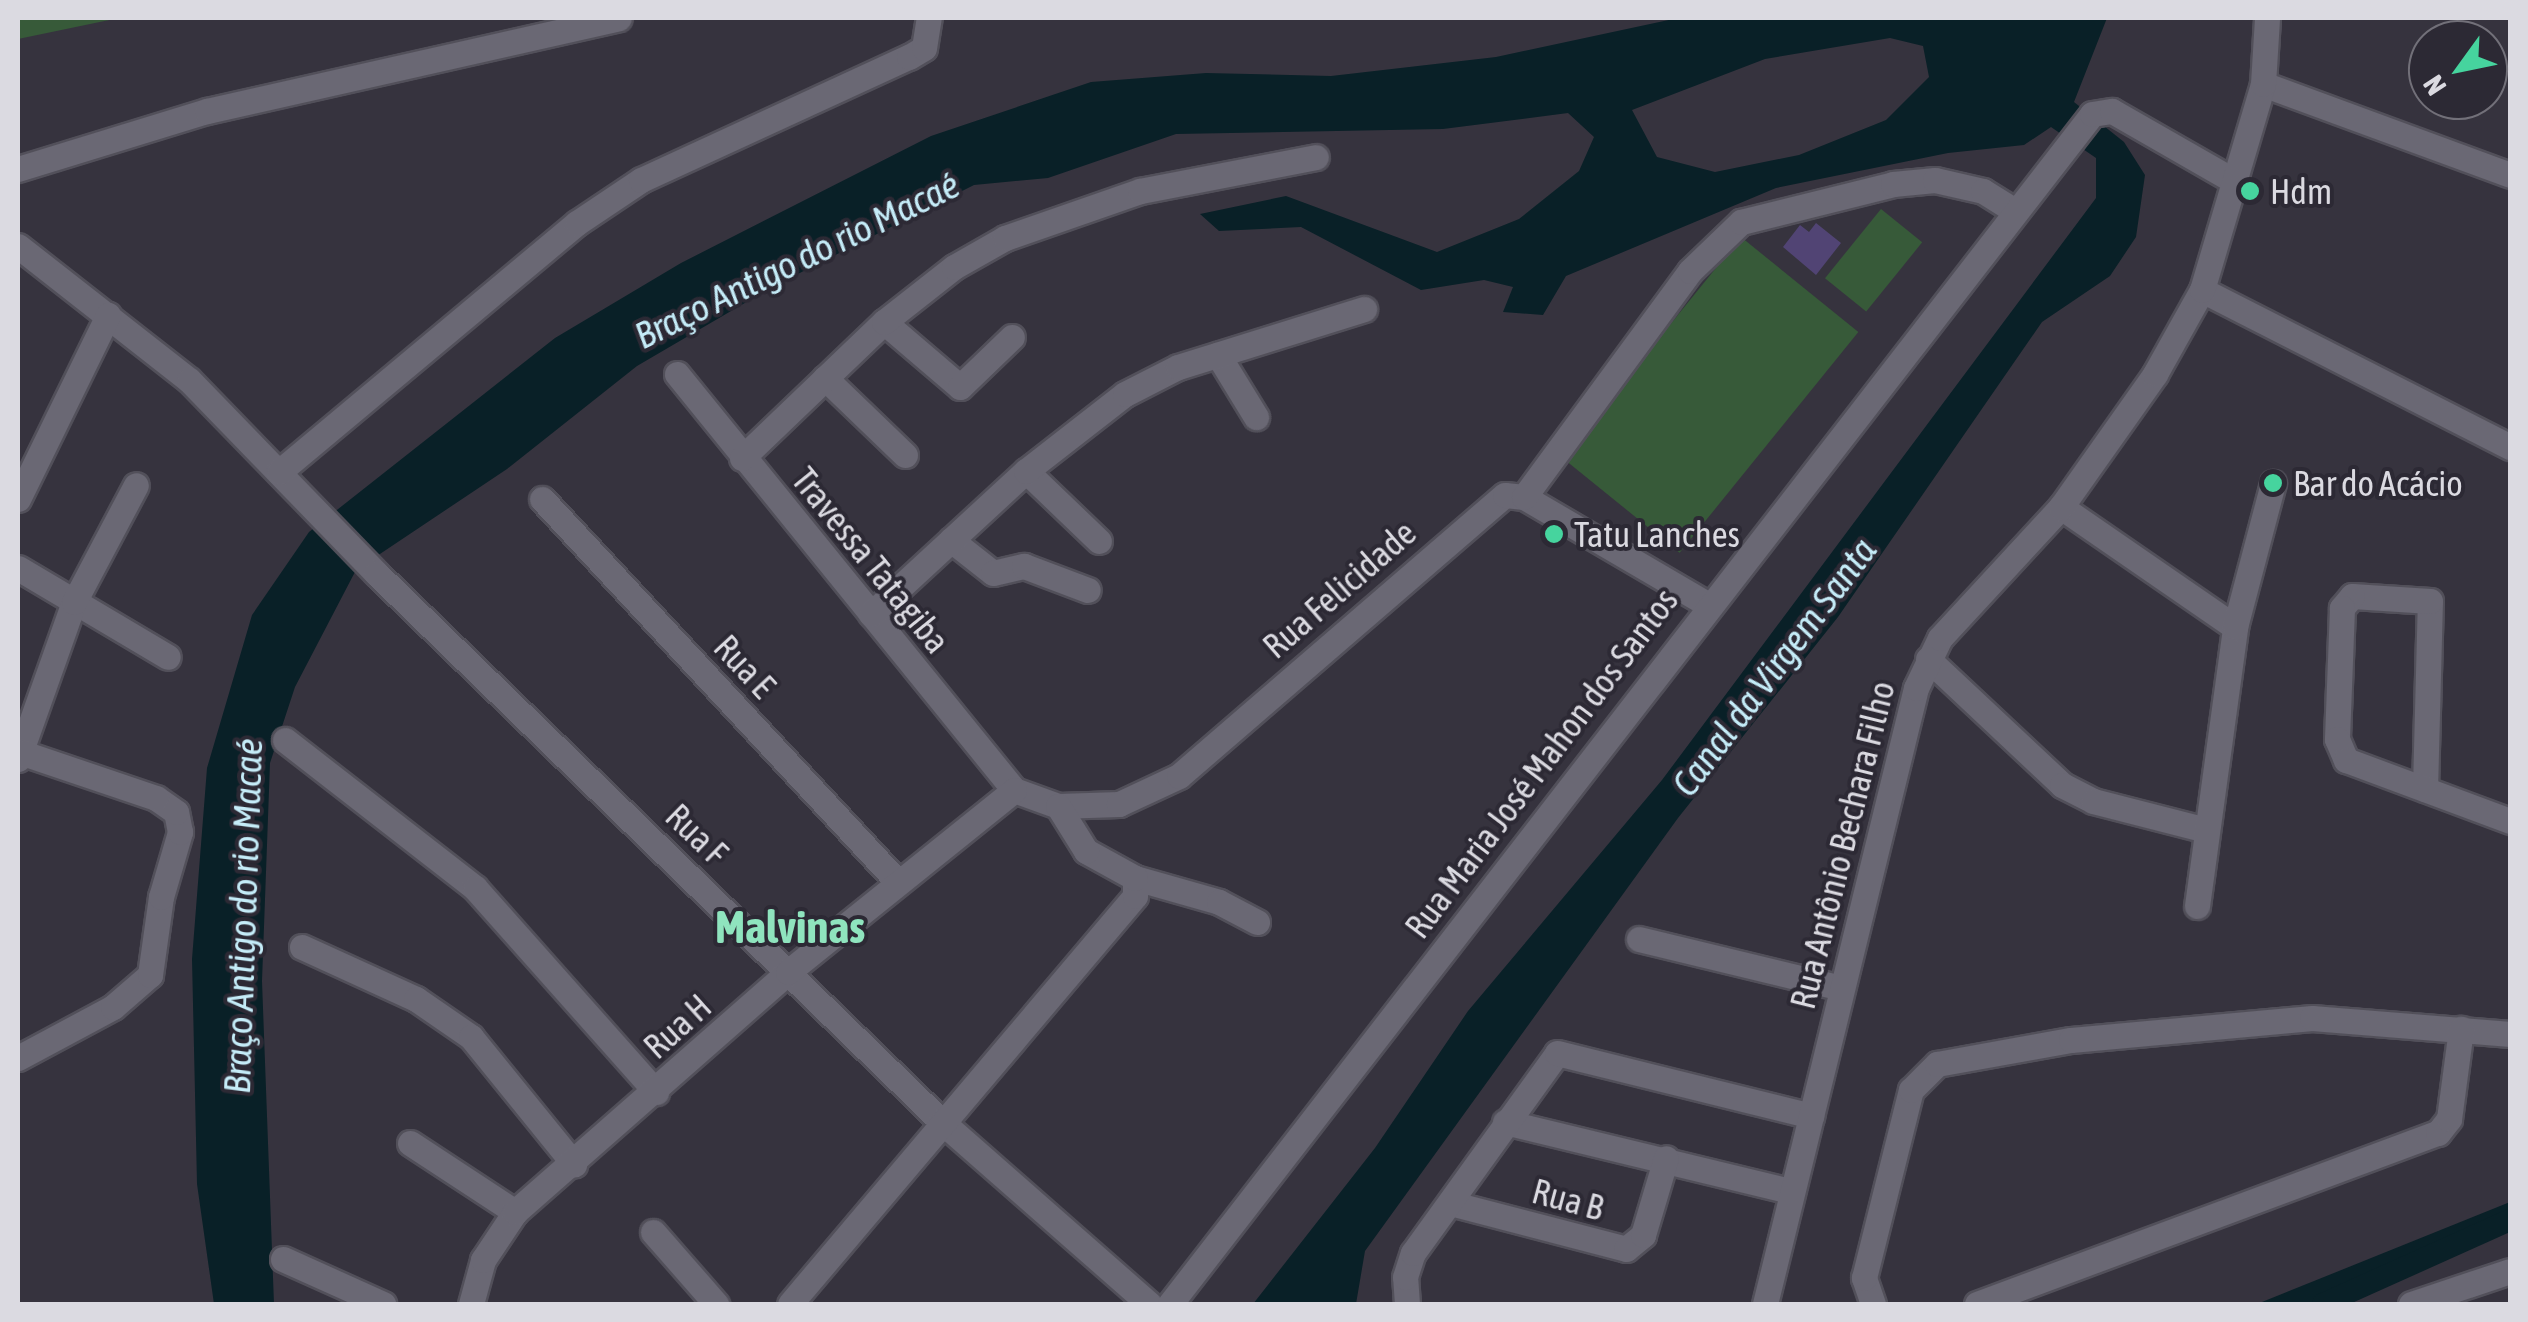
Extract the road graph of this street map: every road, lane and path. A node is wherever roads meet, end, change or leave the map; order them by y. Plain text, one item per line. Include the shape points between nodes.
1 (619, 18) edge
2 (930, 18) edge
3 (2268, 18) edge
4 (2262, 84) junction
5 (1316, 157) dead end
6 (18, 170) edge
7 (2510, 175) edge
8 (2236, 182) junction
9 (2014, 211) junction
10 (18, 246) edge
11 (2202, 290) junction
12 (1364, 309) dead end
13 (108, 316) junction
14 (884, 322) junction
15 (1012, 337) dead end
16 (1218, 355) junction
17 (677, 374) dead end
18 (825, 378) junction
19 (1256, 417) dead end
20 (2510, 447) edge
21 (905, 455) dead end
22 (742, 458) junction
23 (1026, 471) junction
24 (279, 472) junction
25 (2273, 483) dead end
26 (136, 485) dead end
27 (1524, 497) junction
28 (18, 498) edge
29 (542, 499) dead end
30 (2061, 507) junction
31 (951, 540) junction
32 (1099, 541) dead end
33 (18, 568) edge
34 (1088, 590) dead end
35 (74, 602) junction
36 (1707, 604) junction
37 (871, 614) junction
38 (2235, 627) junction
39 (168, 657) dead end
40 (1928, 659) junction
41 (285, 740) dead end
42 (18, 755) edge
43 (2425, 789) junction
44 (1014, 790) junction
45 (1058, 806) junction
46 (2510, 822) edge
47 (2206, 830) junction
48 (1135, 878) junction
49 (898, 881) junction
50 (2198, 906) dead end
51 (1257, 922) dead end
52 (1640, 939) dead end
53 (302, 947) dead end
54 (788, 972) junction
55 (1841, 988) junction
56 (2461, 1029) junction
57 (2510, 1034) edge
58 (18, 1058) edge
59 (656, 1092) junction
60 (1811, 1116) junction
61 (942, 1122) junction
62 (1505, 1122) junction
63 (410, 1143) dead end
64 (1666, 1158) junction
65 (574, 1164) junction
66 (1790, 1191) junction
67 (1450, 1203) junction
68 (516, 1212) junction
69 (653, 1232) dead end
70 (282, 1259) dead end
71 (2510, 1271) edge
72 (1412, 1303) edge
73 (383, 1304) edge
74 (470, 1304) edge
75 (716, 1304) edge
76 (790, 1304) edge
77 (1149, 1304) edge
78 (1170, 1304) edge
79 (1764, 1304) edge
80 (1873, 1304) edge
81 (1978, 1304) edge
82 (2411, 1304) edge

1 - 6 street via 207,111
2 - 24 street via 924,48 910,57 641,180 577,223
3 - 4 street, Rua Antônio Bechara Filho
4 - 7 street
4 - 8 street, Rua Antônio Bechara Filho
5 - 14 street via 1140,192 1004,238 954,266
8 - 9 street, Rua Maria José Mahon dos Santos via 2112,112 2092,114
8 - 11 street, Rua Antônio Bechara Filho
9 - 27 street via 1982,191 1935,180 1741,222 1690,271
9 - 36 street, Rua Maria José Mahon dos Santos
10 - 13 street, Rua F
11 - 20 street
11 - 30 street, Rua Antônio Bechara Filho via 2155,374
12 - 16 street
13 - 24 street, Rua F via 189,380
13 - 28 street
14 - 15 street via 960,387
14 - 18 street
16 - 19 street
16 - 23 street via 1126,394
17 - 22 street, Travessa Tatagiba
18 - 21 street
18 - 22 street
22 - 37 street, Travessa Tatagiba
23 - 31 street
23 - 32 street
24 - 54 street, Rua F
25 - 38 street
26 - 35 street
27 - 36 street
27 - 45 street, Rua Felicidade via 1505,495 1489,503 1178,776 1120,804
29 - 49 street, Rua E
30 - 38 street
30 - 40 street, Rua Antônio Bechara Filho
31 - 34 street via 993,574 1024,566
31 - 37 street
33 - 35 street
35 - 39 street
35 - 42 street
36 - 78 street, Rua Maria José Mahon dos Santos
37 - 44 street, Travessa Tatagiba
38 - 47 street
40 - 47 street via 2062,784 2093,802
40 - 55 street, Rua Antônio Bechara Filho via 1869,858
41 - 59 street via 475,888
42 - 58 street via 156,798 176,812 180,832 160,897 150,974 114,1007
43 - 43 street via 2430,601 2352,596 2342,608 2340,750 2358,769
43 - 46 street
44 - 45 street, Rua Felicidade
44 - 49 street, Rua H
45 - 48 street via 1086,851
47 - 50 street
48 - 51 street via 1218,902
48 - 61 street via 1135,896
49 - 54 street, Rua H
52 - 55 street
53 - 65 street via 416,999 471,1037
54 - 59 street, Rua H
54 - 61 street, Rua F
55 - 60 street, Rua Antônio Bechara Filho
56 - 57 street
56 - 80 street via 2312,1018 2071,1040 1938,1064 1917,1077 1911,1090 1864,1278
56 - 81 street via 2448,1119 2438,1133
59 - 65 street, Rua H
60 - 62 street via 1570,1051 1547,1058
60 - 66 street, Rua Antônio Bechara Filho
61 - 76 street
61 - 77 street, Rua F
62 - 64 street
62 - 67 street
63 - 68 street
64 - 66 street
64 - 67 street, Rua B via 1643,1235 1626,1249
65 - 68 street, Rua H
66 - 79 street, Rua Antônio Bechara Filho
67 - 72 street via 1413,1253
68 - 74 street, Rua H via 483,1260
69 - 75 street
70 - 73 street
71 - 82 street

